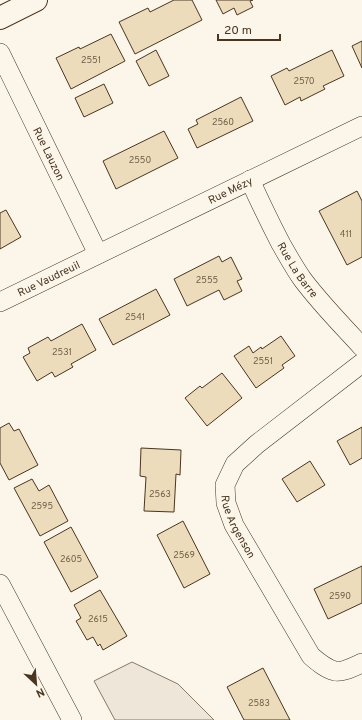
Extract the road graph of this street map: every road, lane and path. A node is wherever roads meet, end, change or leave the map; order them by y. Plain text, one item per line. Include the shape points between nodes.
1 (36, 0) edge
2 (0, 18) edge
3 (0, 53) edge
4 (362, 126) edge
5 (250, 180) junction
6 (98, 254) junction
7 (0, 302) edge
8 (362, 347) edge
9 (362, 363) edge
10 (0, 584) edge
11 (362, 663) edge
12 (72, 720) edge

1 - 2 main road
3 - 6 street, Rue Lauzon
4 - 5 street, Rue Mézy
5 - 6 street, Rue Mézy
5 - 8 street, Rue La Barre via 264,211 303,280
6 - 7 street, Rue Vaudreuil
9 - 11 street, Rue Argenson via 257,444 236,464 225,484 226,503 234,525 311,656 336,672
10 - 12 street

